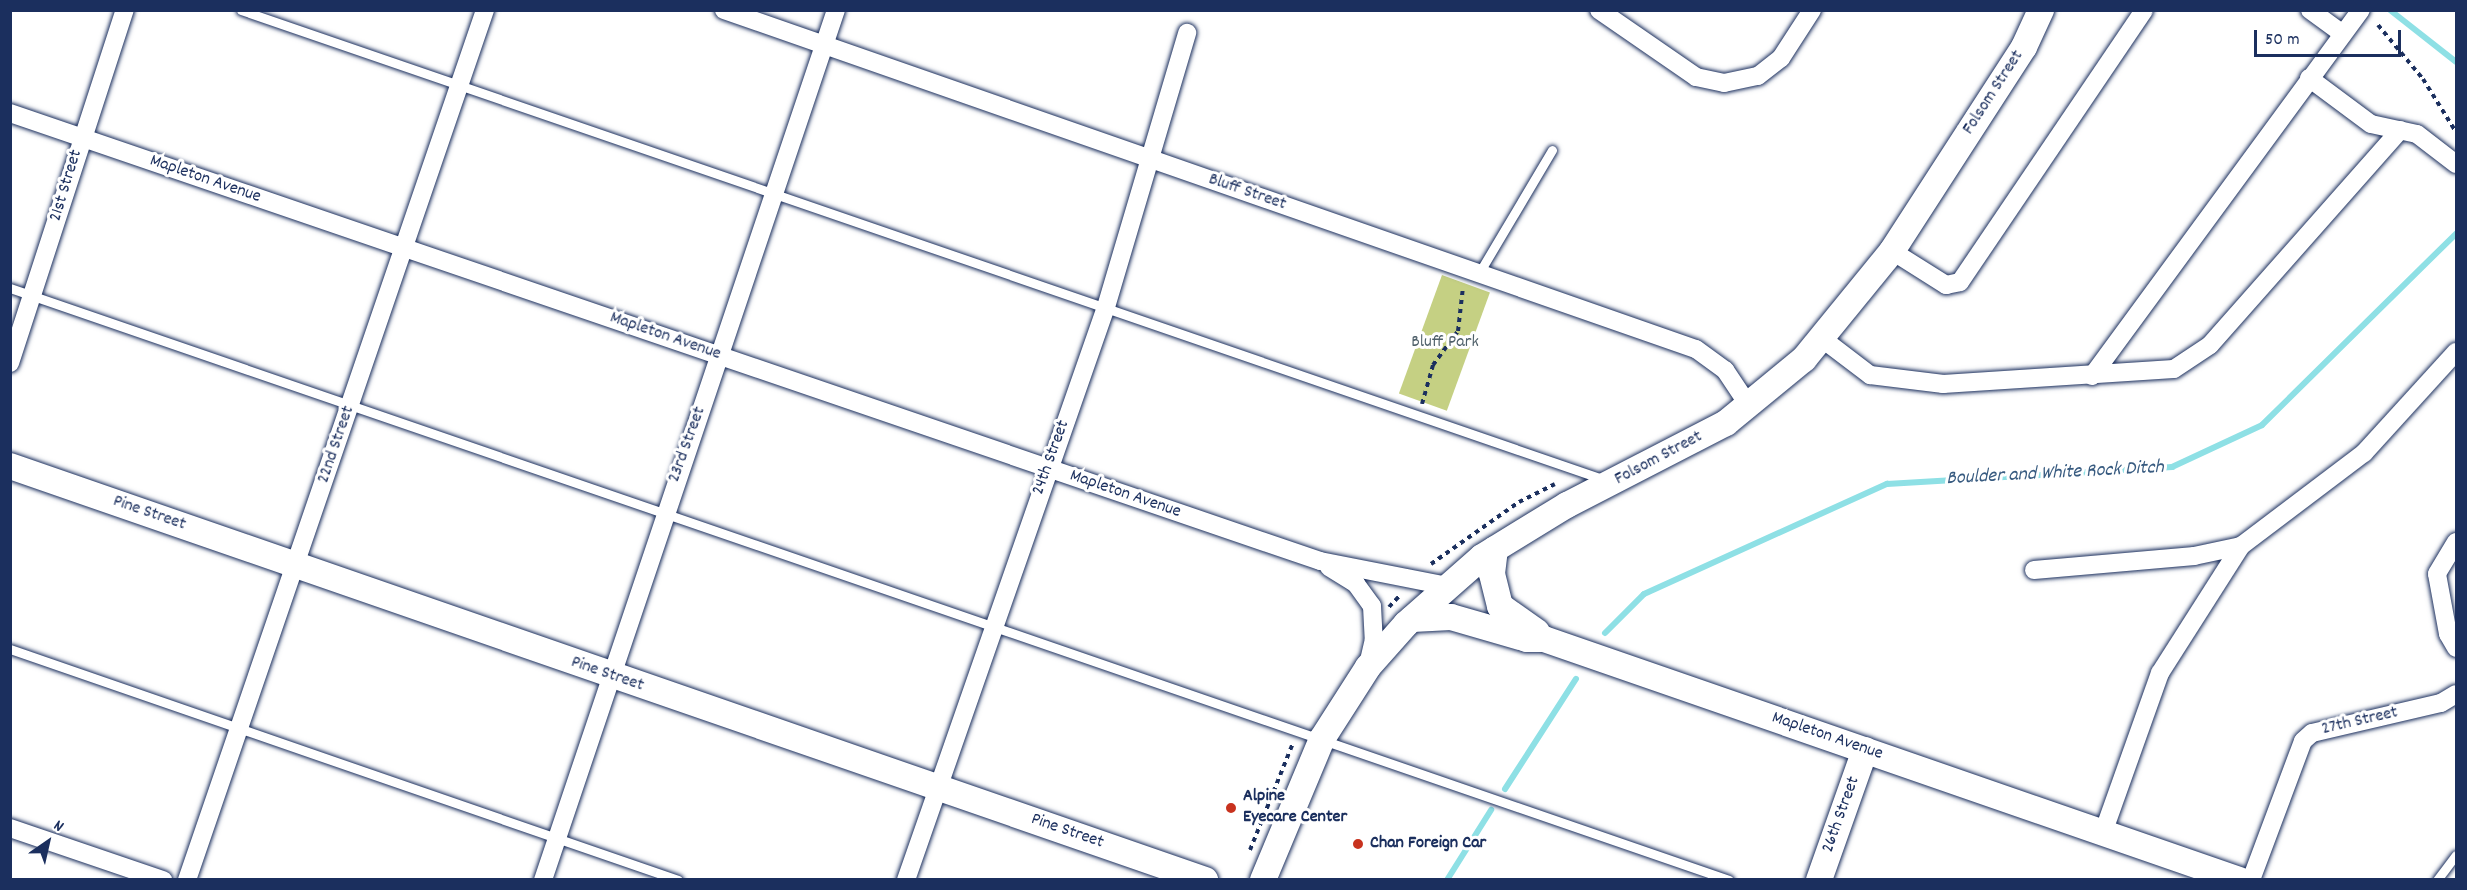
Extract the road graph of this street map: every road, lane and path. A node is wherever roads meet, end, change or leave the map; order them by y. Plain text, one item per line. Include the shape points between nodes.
1 (125, 10) edge
2 (241, 10) edge
3 (485, 10) edge
4 (724, 10) edge
5 (836, 10) edge
6 (1599, 10) edge
7 (1812, 10) edge
8 (2041, 10) edge
9 (2144, 10) edge
10 (2310, 10) edge
11 (2361, 10) edge
12 (2378, 25) dead end
13 (2345, 30) junction
14 (1187, 33) dead end
15 (823, 44) junction
16 (2309, 78) junction
17 (461, 87) junction
18 (10, 113) edge
19 (2400, 130) junction
20 (2457, 132) edge
21 (82, 138) junction
22 (1552, 150) dead end
23 (1150, 159) junction
24 (2457, 164) edge
25 (775, 190) junction
26 (404, 248) junction
27 (1892, 250) junction
28 (1473, 271) junction
29 (10, 288) edge
30 (33, 296) junction
31 (1106, 307) junction
32 (1824, 340) junction
33 (2457, 352) edge
34 (721, 355) junction
35 (10, 363) edge
36 (2092, 376) junction
37 (352, 402) junction
38 (1749, 406) junction
39 (1419, 412) junction
40 (10, 466) edge
41 (1047, 469) junction
42 (1584, 471) junction
43 (1613, 483) junction
44 (663, 513) junction
45 (2457, 542) edge
46 (2241, 546) junction
47 (1495, 549) junction
48 (1320, 561) junction
49 (297, 564) junction
50 (2034, 570) dead end
51 (1413, 581) junction
52 (1447, 586) junction
53 (1412, 619) junction
54 (994, 625) junction
55 (1375, 626) junction
56 (1544, 639) junction
57 (2457, 648) edge
58 (10, 649) edge
59 (1368, 667) junction
60 (610, 676) junction
61 (2457, 694) edge
62 (241, 726) junction
63 (1311, 735) junction
64 (1865, 750) junction
65 (938, 788) junction
66 (10, 828) edge
67 (2103, 832) junction
68 (557, 838) junction
69 (2457, 855) edge
70 (1248, 857) dead end
71 (163, 879) edge
72 (188, 879) edge
73 (543, 879) edge
74 (678, 879) edge
75 (906, 879) edge
76 (1205, 879) edge
77 (1263, 879) edge
78 (1730, 879) edge
79 (1819, 879) edge
80 (2239, 879) edge
81 (2251, 879) edge
82 (2437, 879) edge

1 - 21 street, 21st Street
2 - 17 lane
3 - 17 street, 22nd Street
4 - 15 street, Bluff Street
5 - 15 street, 23rd Street
6 - 7 street via 1696,77 1724,83 1745,81 1781,58
8 - 27 street, Folsom Street via 2024,47
9 - 27 street via 1960,282 1946,285
10 - 13 street
11 - 13 street
12 - 20 path via 2423,79
13 - 16 street
14 - 23 street, 24th Street
15 - 23 street, Bluff Street
15 - 25 street, 23rd Street
16 - 19 street via 2371,124
16 - 36 street
17 - 25 lane
17 - 26 street, 22nd Street
18 - 21 street, Mapleton Avenue
19 - 24 street via 2430,141
19 - 36 street via 2210,345 2174,369
21 - 26 street, Mapleton Avenue
21 - 30 street, 21st Street
22 - 28 lane
23 - 28 street, Bluff Street
23 - 31 street, 24th Street
25 - 31 lane
25 - 34 street, 23rd Street
26 - 34 street, Mapleton Avenue
26 - 37 street, 22nd Street
27 - 32 street, Folsom Street
28 - 38 street, Bluff Street via 1696,349 1725,370
28 - 39 path via 1458,331 1433,365
29 - 30 lane
30 - 35 street, 21st Street
30 - 37 lane
31 - 39 lane
31 - 41 street, 24th Street
32 - 36 street via 1870,375 1943,384
32 - 38 street, Folsom Street
33 - 46 street via 2358,457
34 - 41 street, Mapleton Avenue
34 - 44 street, 23rd Street
37 - 44 lane
37 - 49 street, 22nd Street
38 - 43 street, Folsom Street via 1674,454
39 - 42 lane
40 - 49 street, Pine Street
41 - 48 street, Mapleton Avenue
41 - 54 street, 24th Street
42 - 43 lane
42 - 51 path via 1519,502
43 - 47 street, Folsom Street
44 - 54 lane
44 - 60 street, 23rd Street
45 - 57 street via 2437,574 2448,634
46 - 50 street via 2194,556
46 - 67 street via 2160,673
47 - 52 street, Folsom Street
47 - 56 street via 1492,574 1500,606
48 - 51 street, Mapleton Avenue
48 - 55 street, Mapleton Avenue via 1365,593
49 - 60 street, Pine Street
49 - 62 street, 22nd Street
51 - 52 street, Mapleton Avenue
51 - 55 path
52 - 53 street, Folsom Street
53 - 56 street, Mapleton Avenue via 1451,617 1527,639
53 - 59 street, Folsom Street
54 - 63 lane
54 - 65 street, 24th Street
55 - 59 street, Mapleton Avenue
56 - 64 street, Mapleton Avenue
58 - 62 lane
59 - 63 street, Folsom Street
60 - 65 street, Pine Street
60 - 68 street, 23rd Street
61 - 81 street, 27th Street via 2441,703 2312,733 2303,741
62 - 68 lane
62 - 72 street, 22nd Street
63 - 70 path via 1283,761
63 - 77 street, Folsom Street
63 - 78 lane
64 - 67 street, Mapleton Avenue
64 - 79 street, 26th Street
65 - 75 street, 24th Street
65 - 76 street, Pine Street
66 - 71 street
67 - 80 street, Mapleton Avenue
68 - 73 street, 23rd Street
68 - 74 lane
69 - 82 lane

